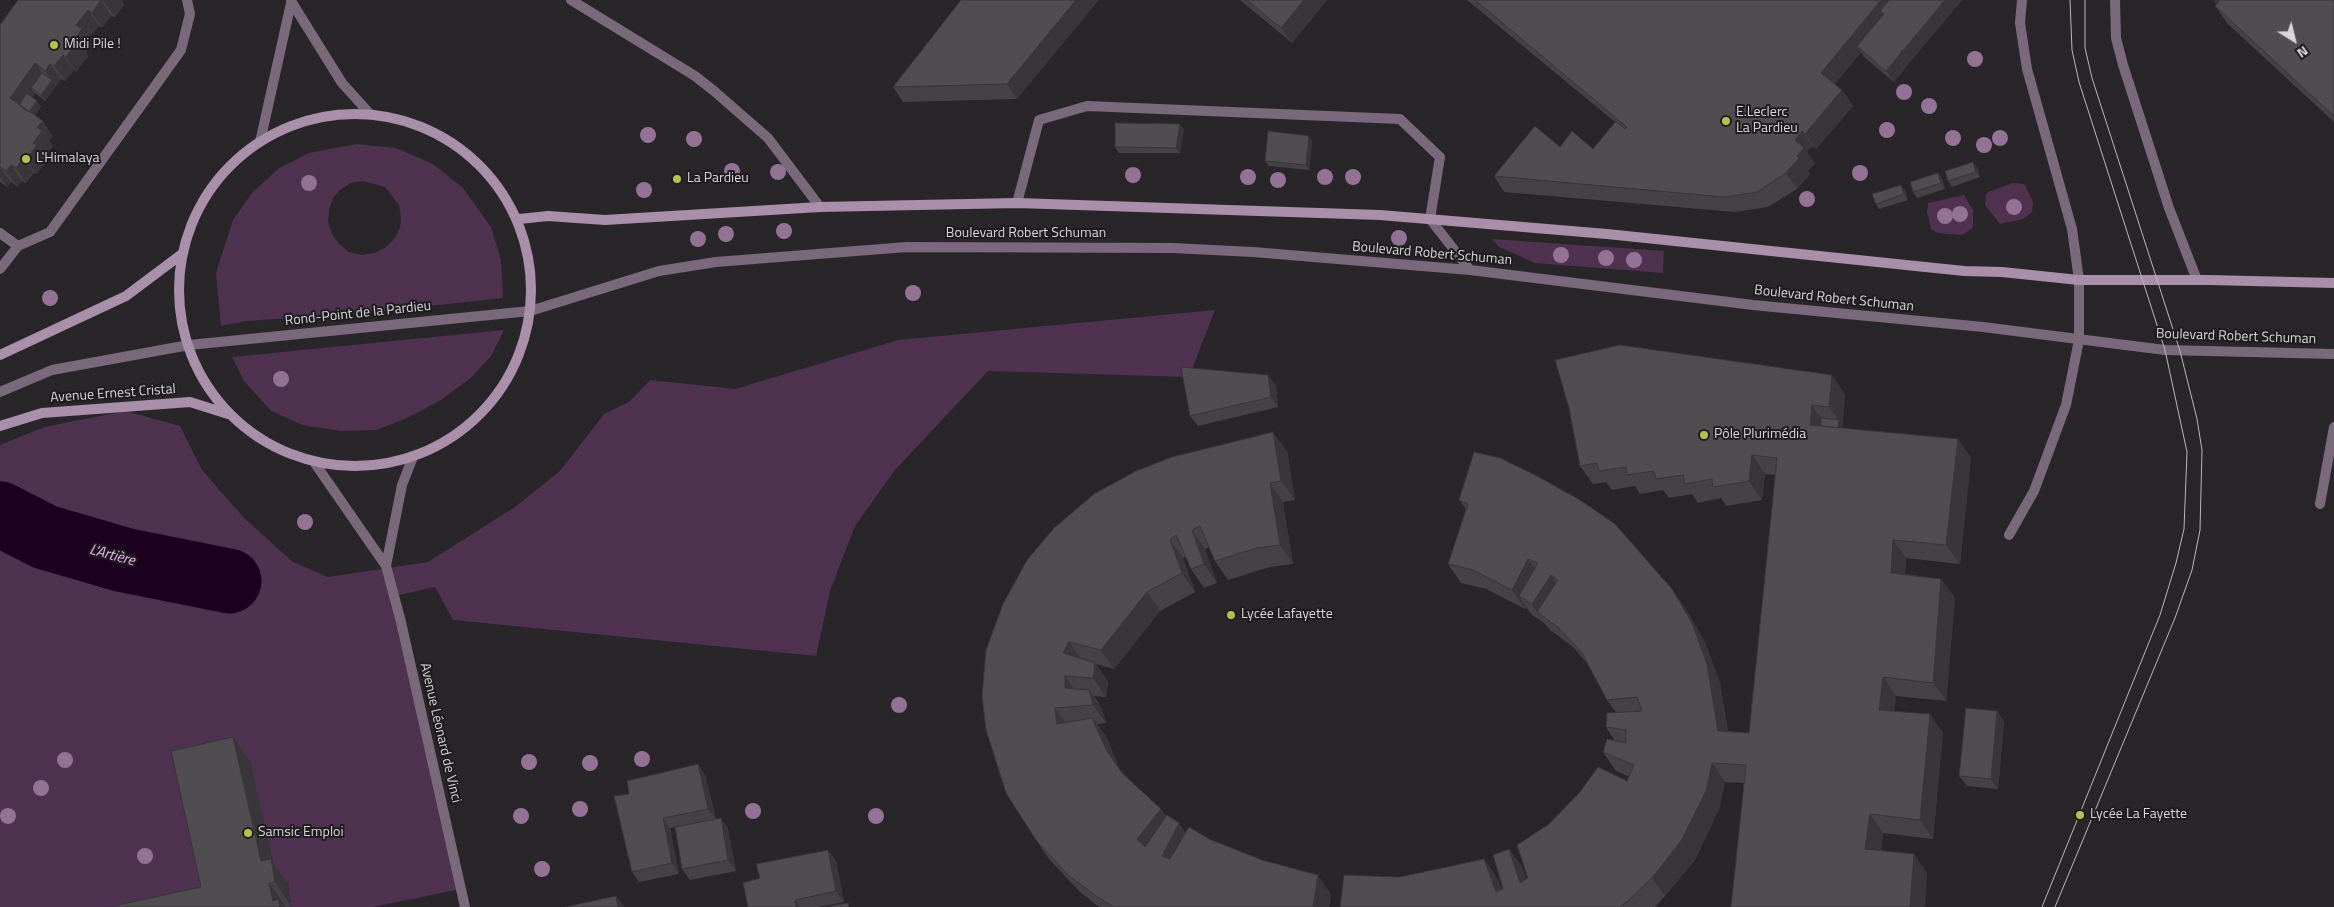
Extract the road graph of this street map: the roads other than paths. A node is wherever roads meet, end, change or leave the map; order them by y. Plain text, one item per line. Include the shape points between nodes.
1 (188, 0) edge
2 (571, 0) edge
3 (2022, 0) edge
4 (2115, 0) edge
5 (291, 1) edge
6 (370, 114) junction
7 (260, 142) junction
8 (1017, 203) junction
9 (820, 207) junction
10 (519, 218) junction
11 (1430, 219) junction
12 (0, 233) edge
13 (18, 246) junction
14 (182, 254) junction
15 (0, 269) edge
16 (1470, 270) junction
17 (2079, 280) junction
18 (2197, 280) junction
19 (2334, 283) edge
20 (530, 311) junction
21 (2079, 340) junction
22 (189, 346) junction
23 (0, 354) edge
24 (2334, 354) edge
25 (0, 392) edge
26 (228, 414) junction
27 (0, 426) edge
28 (2334, 428) edge
29 (413, 457) junction
30 (314, 462) junction
31 (2320, 504) dead end
32 (2008, 535) dead end
33 (386, 566) junction
34 (465, 907) edge

1 - 13 street via 190,14 181,50 50,232
2 - 9 street via 714,91 768,138
3 - 17 street via 2020,23 2027,69 2070,219
4 - 18 street via 2116,38 2123,65 2169,208
5 - 6 street via 342,83
5 - 7 street
6 - 7 main road via 315,117
6 - 10 main road via 415,122 453,142 486,169
7 - 14 main road via 223,170 196,212
8 - 9 main road, Boulevard Robert Schuman
8 - 11 main road, Boulevard Robert Schuman
8 - 11 street via 1039,120 1087,106 1400,119 1440,157
9 - 10 main road, Boulevard Robert Schuman via 605,220 548,216
10 - 20 main road via 532,284
11 - 16 street
11 - 17 main road, Boulevard Robert Schuman
12 - 13 street
13 - 15 street
14 - 22 main road via 179,317
14 - 23 main road via 126,296
16 - 20 street, Boulevard Robert Schuman via 1173,248 907,247 716,262 659,271
16 - 21 street, Boulevard Robert Schuman
17 - 18 main road, Boulevard Robert Schuman
17 - 21 street
18 - 19 main road, Boulevard Robert Schuman
20 - 22 street, Rond-Point de la Pardieu
20 - 29 main road via 514,368 488,406 454,437
21 - 24 street, Boulevard Robert Schuman via 2165,350
21 - 32 street via 2066,405 2034,492
22 - 25 street, Avenue Ernest Cristal via 52,370
22 - 26 main road via 202,379
26 - 27 main road, Avenue Ernest Cristal via 190,402 42,413
26 - 30 main road via 267,444
28 - 31 street
29 - 30 main road via 363,467
29 - 33 street, Avenue Léonard de Vinci via 402,485
30 - 33 street, Avenue Léonard de Vinci
33 - 34 street, Avenue Léonard de Vinci

